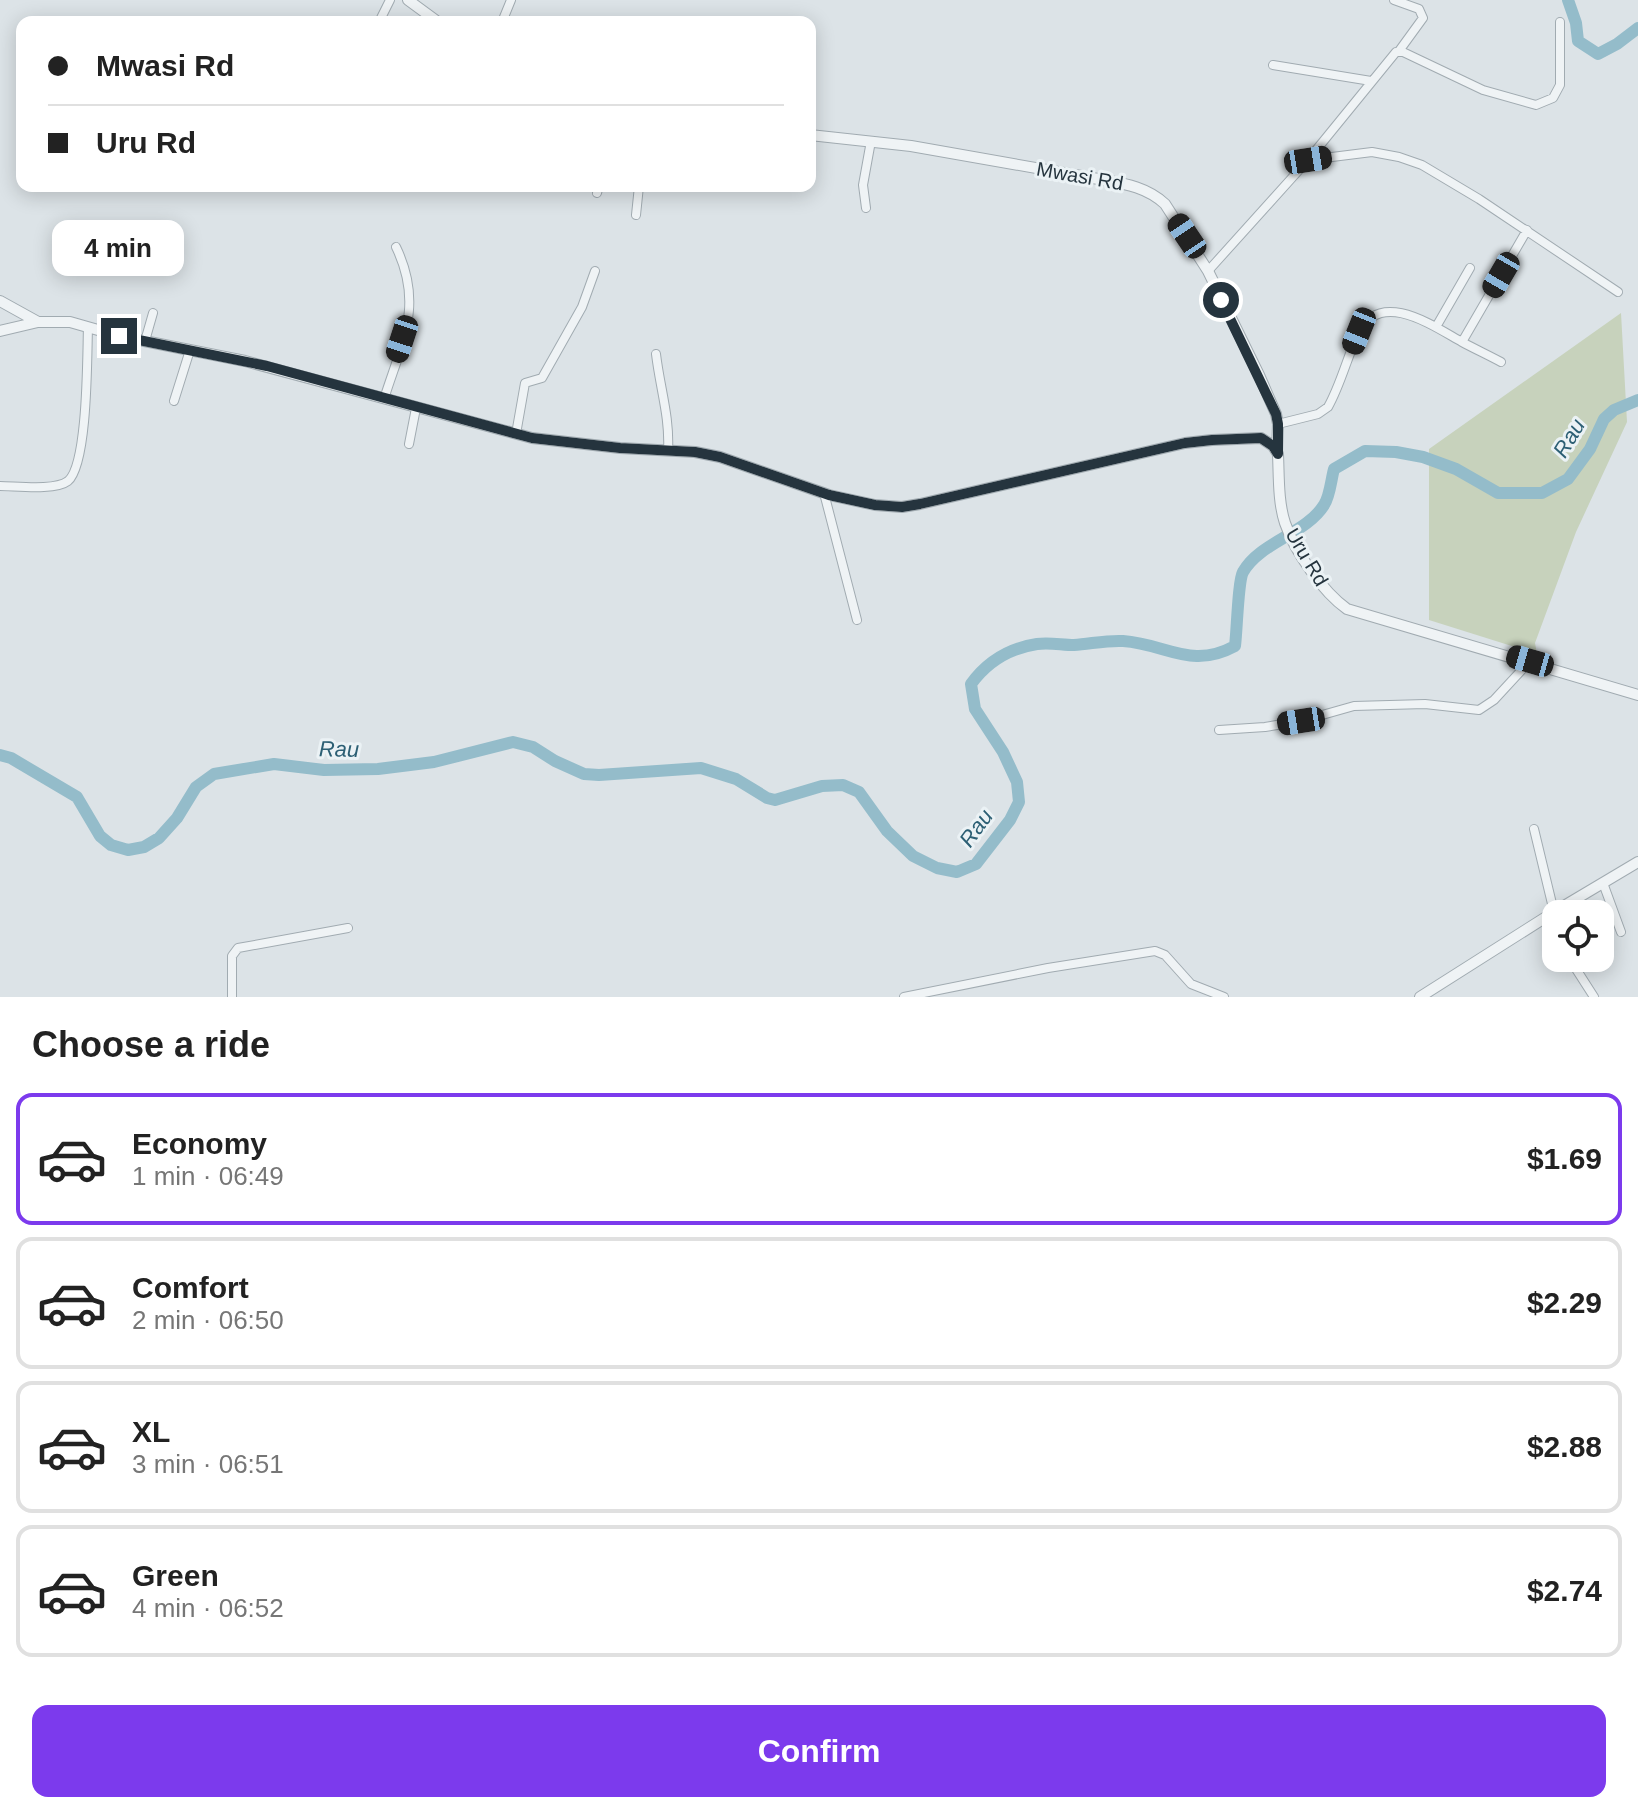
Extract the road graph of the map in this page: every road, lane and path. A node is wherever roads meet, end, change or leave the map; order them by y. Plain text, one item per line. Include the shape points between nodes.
1 (408, 0) edge
2 (1394, 0) edge
3 (430, 16) edge
4 (1560, 22) dead end
5 (1399, 51) junction
6 (1273, 65) dead end
7 (1371, 81) junction
8 (816, 136) edge
9 (871, 141) junction
10 (1308, 160) junction
11 (638, 192) edge
12 (866, 208) dead end
13 (636, 215) dead end
14 (1527, 230) junction
15 (396, 247) dead end
16 (1470, 268) dead end
17 (595, 271) dead end
18 (1208, 271) junction
19 (1618, 292) dead end
20 (0, 301) edge
21 (153, 313) dead end
22 (38, 322) junction
23 (88, 327) junction
24 (1436, 327) junction
25 (0, 331) edge
26 (145, 341) junction
27 (1462, 342) junction
28 (190, 350) junction
29 (656, 354) dead end
30 (1501, 362) dead end
31 (384, 399) junction
32 (174, 401) dead end
33 (416, 408) junction
34 (1278, 424) junction
35 (516, 434) junction
36 (409, 444) dead end
37 (668, 451) junction
38 (1278, 454) junction
39 (0, 486) edge
40 (824, 493) junction
41 (857, 620) dead end
42 (1530, 661) junction
43 (1638, 695) edge
44 (1219, 730) dead end
45 (1534, 829) dead end
46 (1638, 862) edge
47 (1603, 883) junction
48 (1551, 900) edge
49 (1574, 900) edge
50 (1542, 920) edge
51 (348, 928) dead end
52 (1621, 932) dead end
53 (1578, 972) edge
54 (232, 997) edge
55 (904, 997) edge
56 (1224, 997) edge
57 (1420, 997) edge
58 (1594, 997) edge

1 - 3 street
2 - 5 street via 1419,9 1423,18
4 - 5 street via 1560,85 1553,98 1536,105 1483,90
5 - 7 street
6 - 7 street
7 - 10 street
8 - 9 street, Mwasi Rd
9 - 12 street via 863,185
9 - 18 street, Mwasi Rd via 1136,186 1165,204
10 - 14 street via 1362,152 1399,157 1438,173
10 - 18 street
11 - 13 street
14 - 19 street
14 - 27 street
15 - 31 street via 411,301
16 - 24 street
17 - 35 street via 582,307 545,373 525,383
18 - 34 street, Mwasi Rd
20 - 22 street
21 - 26 street
22 - 23 street
22 - 25 street
23 - 26 street
23 - 39 street via 82,437 70,479 58,485
24 - 27 street
24 - 34 street via 1404,313 1379,313 1368,319 1328,407
26 - 28 street
27 - 30 street
28 - 31 street
28 - 32 street
29 - 37 street via 668,413
31 - 33 street
33 - 35 street
33 - 36 street
34 - 38 street, Mwasi Rd
35 - 37 street via 557,443
37 - 40 street via 740,463
38 - 40 street via 1261,438 1185,443 902,507
38 - 42 street, Uru Rd via 1282,507 1291,533 1332,598 1347,609
40 - 41 street
42 - 43 street, Uru Rd
42 - 44 street via 1479,710 1354,706 1301,721
45 - 48 street
46 - 47 street
47 - 49 street
47 - 52 street
50 - 57 street
51 - 54 street via 238,948 232,956
53 - 58 street
55 - 56 street via 1155,951 1191,984

